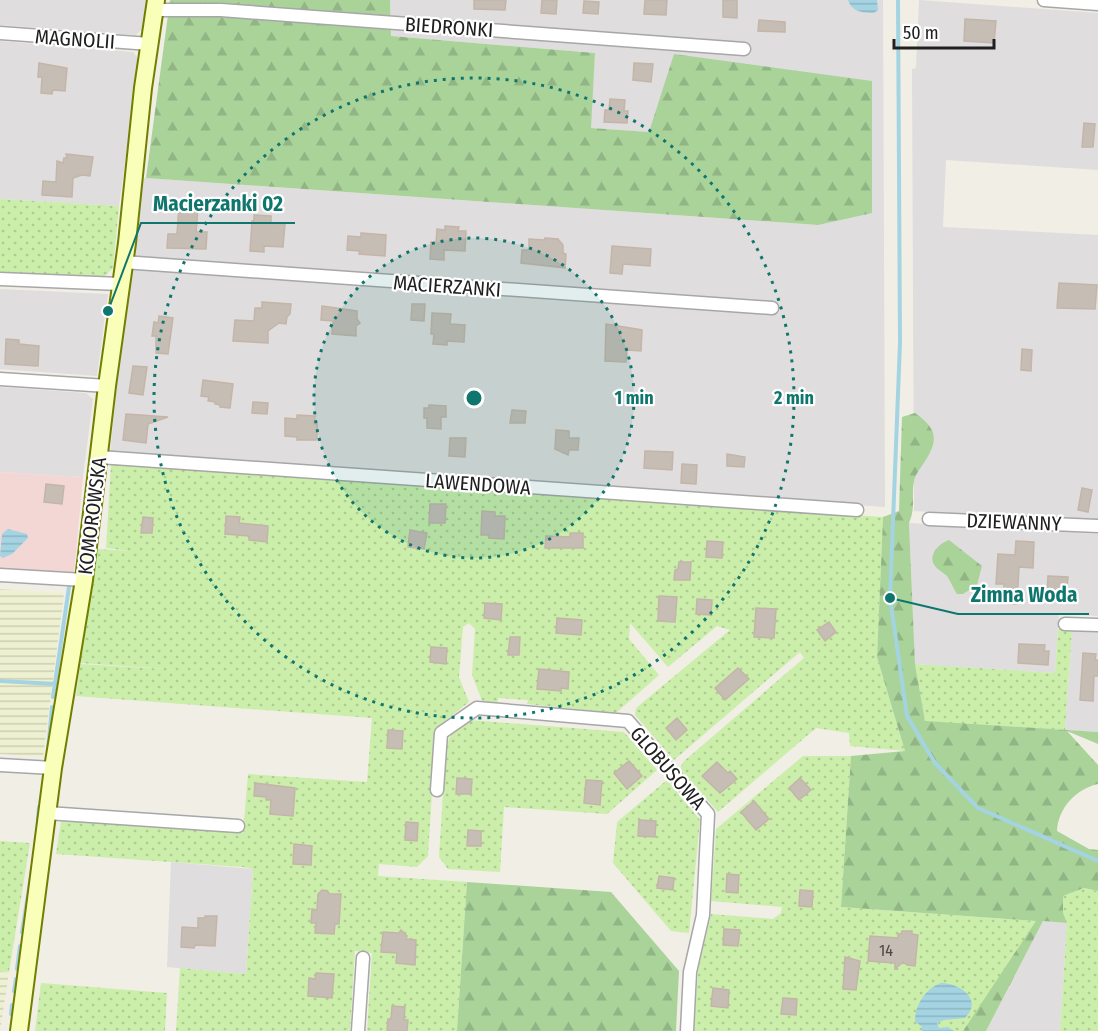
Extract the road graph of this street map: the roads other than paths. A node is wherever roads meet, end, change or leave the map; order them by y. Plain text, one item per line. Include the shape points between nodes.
1 (1044, 0) edge
2 (1098, 4) edge
3 (155, 5) edge
4 (0, 33) edge
5 (150, 44) junction
6 (744, 49) dead end
7 (123, 262) junction
8 (0, 279) edge
9 (120, 284) junction
10 (772, 308) dead end
11 (0, 379) edge
12 (107, 386) junction
13 (99, 457) junction
14 (857, 510) dead end
15 (929, 519) dead end
16 (1098, 526) edge
17 (0, 575) edge
18 (84, 580) junction
19 (1065, 624) dead end
20 (1098, 626) edge
21 (0, 765) edge
22 (53, 768) junction
23 (437, 790) dead end
24 (47, 813) junction
25 (238, 826) dead end
26 (363, 958) dead end
27 (19, 1031) edge
28 (358, 1031) edge
29 (687, 1031) edge

1 - 2 street
3 - 5 street, KOMOROWSKA
3 - 6 street, BIEDRONKI
4 - 5 street, MAGNOLII
5 - 7 street, KOMOROWSKA
7 - 9 street, KOMOROWSKA
7 - 10 street, MACIERZANKI
8 - 9 street
9 - 12 street, KOMOROWSKA
11 - 12 street
12 - 13 street, KOMOROWSKA
13 - 14 street, LAWENDOWA
13 - 18 street, KOMOROWSKA
15 - 16 street, DZIEWANNY
17 - 18 street
18 - 22 street, KOMOROWSKA
19 - 20 street
21 - 22 street
22 - 24 street, KOMOROWSKA
23 - 29 street, GLOBUSOWA via 441,733 477,708 628,721 708,814 703,915 690,972
24 - 25 street
24 - 27 street, KOMOROWSKA
26 - 28 street

